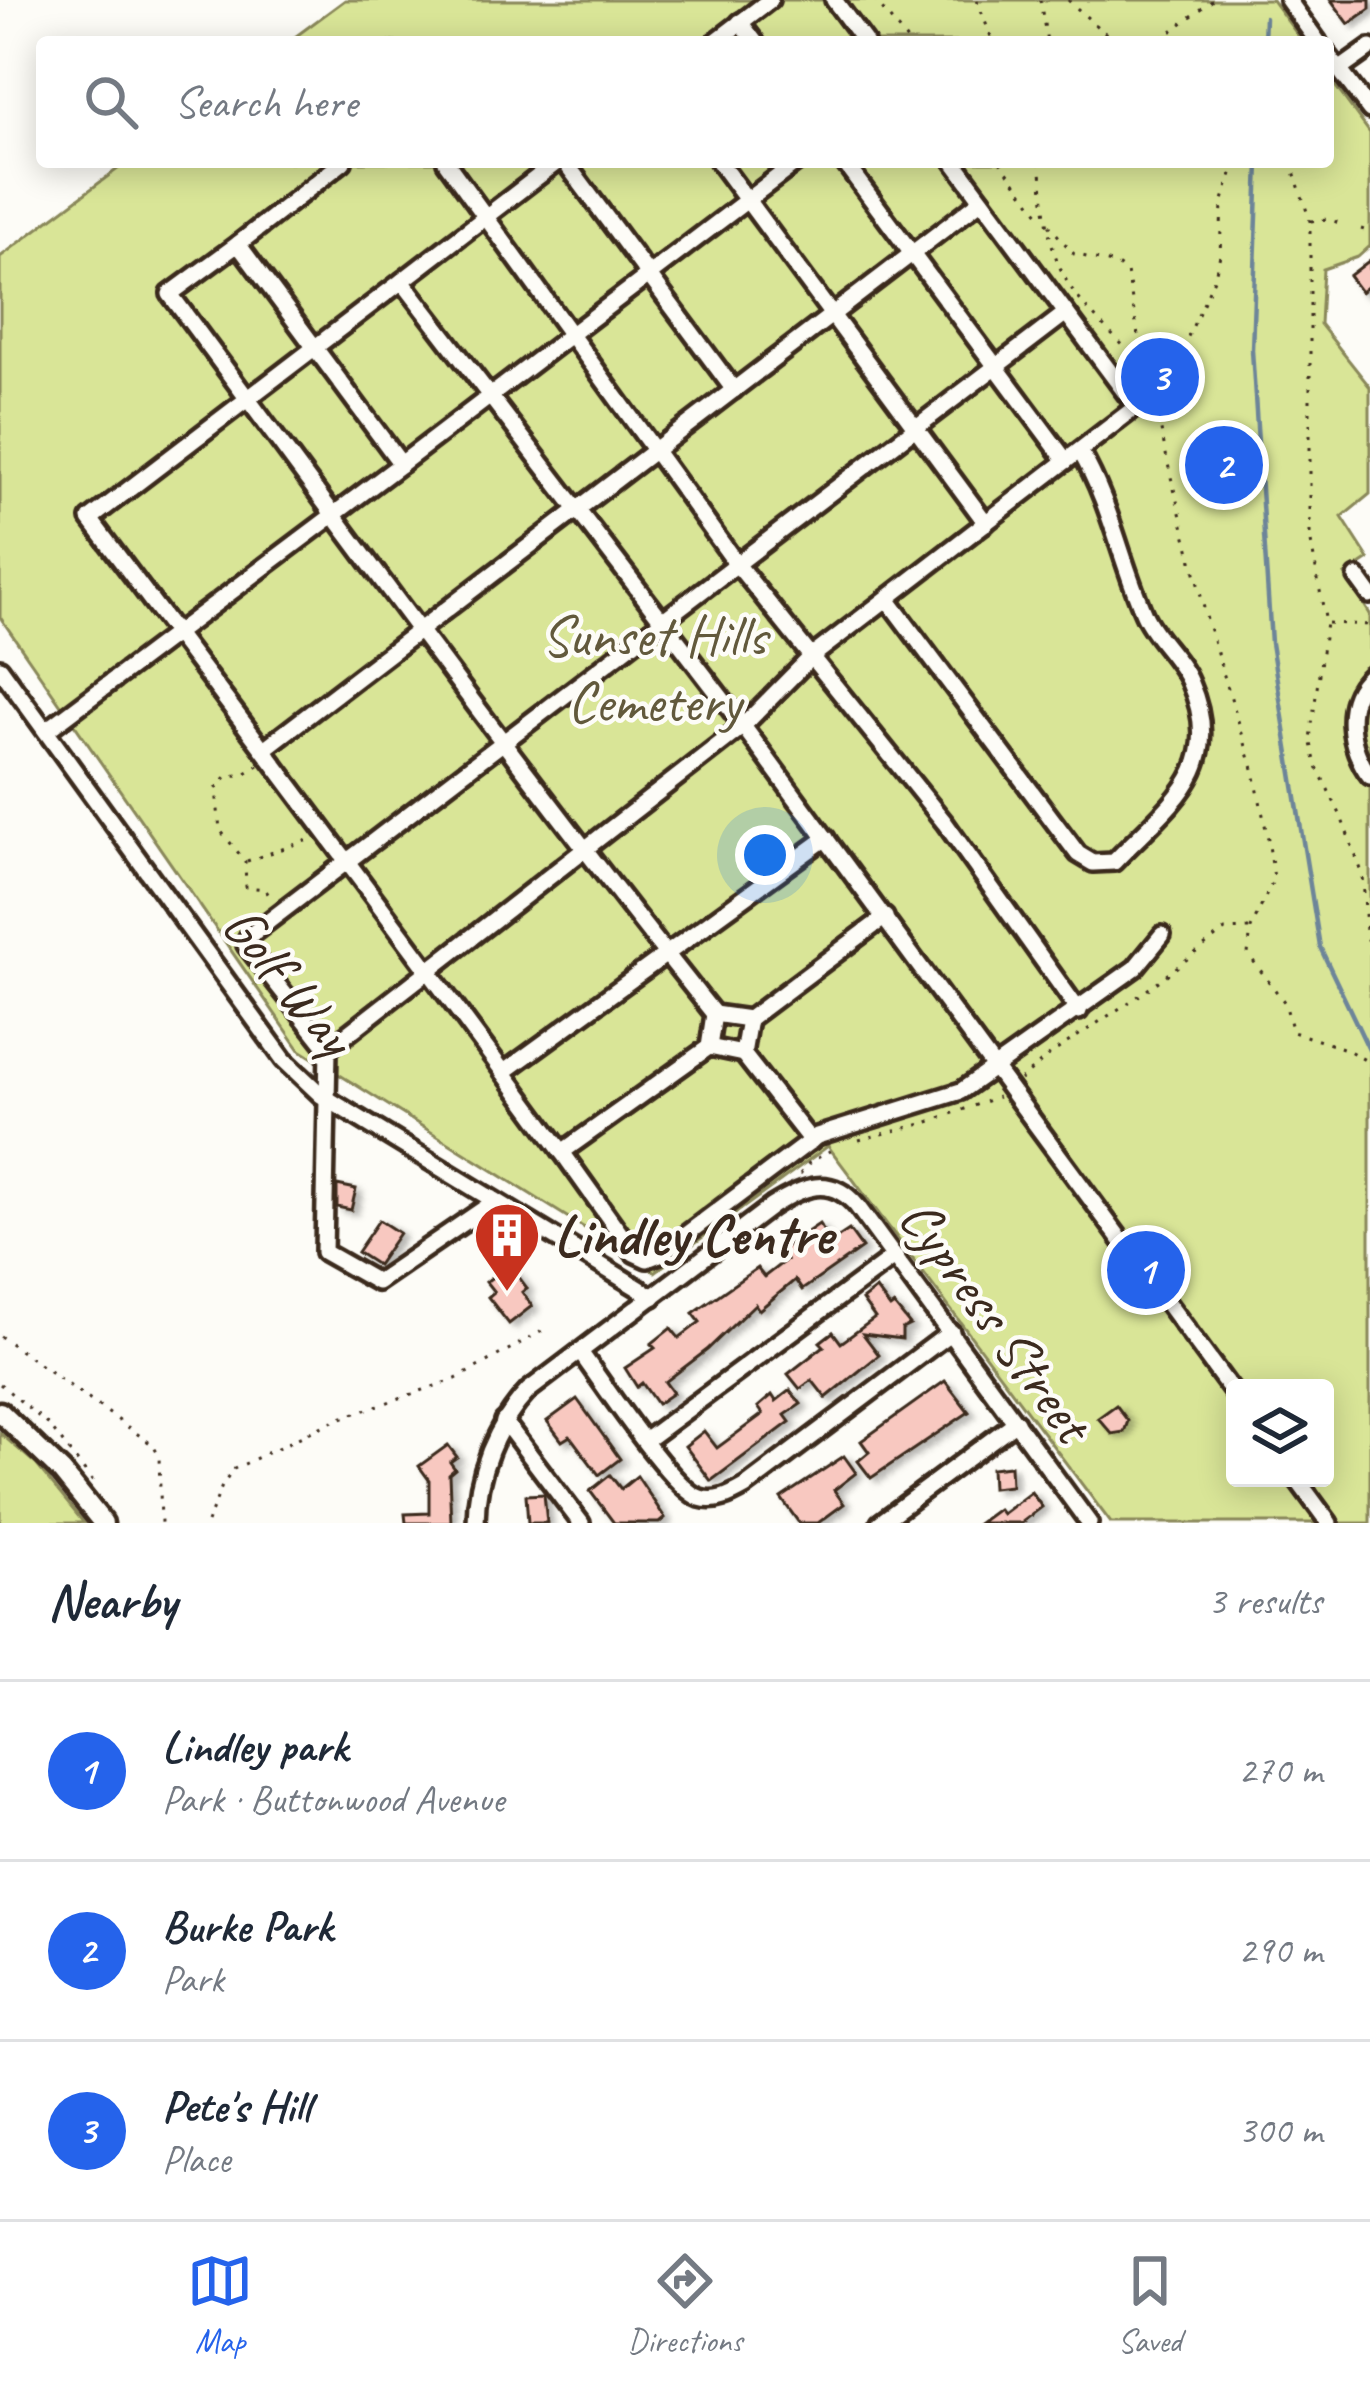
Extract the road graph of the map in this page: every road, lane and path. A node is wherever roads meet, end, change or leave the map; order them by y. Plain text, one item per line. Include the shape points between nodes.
1 (770, 0) edge
2 (834, 0) edge
3 (875, 0) edge
4 (977, 0) edge
5 (1040, 0) edge
6 (1068, 0) edge
7 (1213, 0) edge
8 (1288, 0) edge
9 (740, 22) junction
10 (722, 36) edge
11 (750, 36) edge
12 (861, 36) edge
13 (903, 36) edge
14 (991, 36) edge
15 (1046, 36) edge
16 (1111, 36) edge
17 (1162, 36) edge
18 (1314, 36) edge
19 (1370, 48) edge
20 (1334, 63) edge
21 (1339, 70) junction
22 (1370, 110) edge
23 (335, 168) edge
24 (450, 168) edge
25 (553, 168) edge
26 (566, 168) edge
27 (723, 168) edge
28 (789, 168) edge
29 (848, 168) edge
30 (958, 168) edge
31 (1005, 168) edge
32 (1041, 168) edge
33 (1234, 168) edge
34 (1293, 168) edge
35 (982, 200) junction
36 (748, 201) junction
37 (485, 217) junction
38 (1046, 221) junction
39 (1310, 221) junction
40 (1343, 224) dead end
41 (1361, 230) dead end
42 (1370, 232) edge
43 (238, 244) junction
44 (912, 254) junction
45 (650, 276) junction
46 (401, 281) junction
47 (1066, 313) junction
48 (832, 315) junction
49 (572, 337) junction
50 (315, 346) junction
51 (1142, 363) junction
52 (995, 366) junction
53 (1152, 373) junction
54 (734, 390) junction
55 (248, 398) junction
56 (492, 399) junction
57 (915, 427) junction
58 (655, 451) junction
59 (1073, 456) junction
60 (401, 464) junction
61 (577, 510) junction
62 (336, 514) junction
63 (986, 523) junction
64 (736, 563) junction
65 (1357, 577) dead end
66 (1370, 595) edge
67 (887, 598) junction
68 (661, 619) junction
69 (1326, 623) junction
70 (1370, 625) edge
71 (421, 630) junction
72 (176, 634) junction
73 (811, 657) junction
74 (0, 668) edge
75 (1370, 676) edge
76 (743, 726) junction
77 (46, 731) junction
78 (502, 741) junction
79 (267, 753) junction
80 (1370, 776) edge
81 (327, 830) junction
82 (826, 838) junction
83 (583, 850) junction
84 (348, 858) junction
85 (245, 861) junction
86 (279, 910) junction
87 (885, 917) junction
88 (1162, 934) dead end
89 (1370, 946) edge
90 (664, 952) junction
91 (430, 970) junction
92 (1079, 1011) junction
93 (714, 1014) junction
94 (749, 1019) junction
95 (709, 1046) junction
96 (328, 1049) junction
97 (743, 1054) junction
98 (1370, 1063) edge
99 (996, 1068) junction
100 (504, 1072) junction
101 (326, 1098) junction
102 (812, 1141) junction
103 (562, 1152) junction
104 (494, 1202) junction
105 (895, 1256) junction
106 (652, 1297) junction
107 (544, 1330) dead end
108 (950, 1332) junction
109 (0, 1336) edge
110 (580, 1352) junction
111 (1226, 1382) edge
112 (0, 1384) edge
113 (0, 1412) edge
114 (504, 1421) junction
115 (1016, 1422) junction
116 (646, 1440) junction
117 (1302, 1487) edge
118 (100, 1492) dead end
119 (1081, 1520) edge
120 (103, 1523) edge
121 (161, 1523) edge
122 (207, 1523) edge
123 (476, 1523) edge
124 (581, 1523) edge
125 (880, 1523) edge
126 (1328, 1523) edge

1 - 9 street
2 - 12 street
3 - 13 path
4 - 14 path
5 - 15 path
6 - 16 path
7 - 17 path
8 - 18 street
9 - 10 street
9 - 11 street
19 - 21 street
20 - 21 street
21 - 22 street
23 - 43 street
24 - 37 street
25 - 37 street
26 - 45 street
27 - 36 street
28 - 36 street
29 - 44 street
30 - 35 street
31 - 38 path
32 - 38 path
33 - 53 path via 1214,279 1187,339
34 - 39 path
35 - 44 street
35 - 47 street
36 - 45 street
36 - 48 street
37 - 46 street
37 - 49 street
38 - 51 path via 1064,277
38 - 51 path via 1074,254 1127,272
39 - 40 path
39 - 69 path via 1310,537
41 - 42 path
43 - 50 street
43 - 55 street via 170,294
44 - 48 street
44 - 52 street
45 - 49 street
45 - 54 street
46 - 50 street
46 - 56 street
47 - 52 street
47 - 59 street via 1136,407
48 - 54 street
48 - 57 street
49 - 56 street
49 - 58 street
50 - 55 street
50 - 60 street
51 - 53 path
52 - 57 street
52 - 59 street
53 - 98 path via 1161,389 1170,473 1268,839 1274,878 1248,954 1285,1003 1293,1032
54 - 58 street
55 - 62 street
55 - 72 street via 90,519
56 - 60 street
56 - 61 street
57 - 63 street
57 - 64 street
58 - 61 street
58 - 64 street
59 - 63 street
59 - 67 street via 1112,516 1145,618 1190,681 1202,724 1198,768 1183,792 1114,862 1078,854
60 - 62 street
61 - 68 street
61 - 71 street
62 - 71 street
62 - 72 street
63 - 67 street
64 - 68 street
64 - 73 street
65 - 66 street
67 - 73 street
68 - 76 street
68 - 78 street
69 - 70 path
69 - 89 path via 1310,739 1363,874
71 - 78 street
71 - 79 street
72 - 77 street
72 - 79 street
73 - 76 street
73 - 92 street via 945,823
74 - 77 street, Golf Way
75 - 80 street via 1356,696 1350,741
76 - 82 street
76 - 83 street
77 - 101 street, Golf Way via 284,1060
78 - 83 street
78 - 84 street
79 - 81 street
79 - 85 path via 216,789 220,830
81 - 84 street
81 - 85 path
82 - 87 street
82 - 90 street
83 - 90 street
83 - 91 street
84 - 86 street
84 - 91 street
85 - 86 path via 246,887 265,889
86 - 96 street via 246,945
87 - 94 street
87 - 99 street
88 - 92 street via 1135,968
90 - 93 street
90 - 100 street
91 - 96 street
91 - 100 street
92 - 99 street
93 - 94 street
93 - 95 street
94 - 97 street
95 - 97 street
95 - 103 street
96 - 101 street
97 - 102 street
99 - 102 street via 961,1091
99 - 111 street
100 - 103 street
101 - 104 street, Golf Way
101 - 104 street via 324,1252 377,1282
102 - 103 street via 647,1259 634,1253
104 - 106 street, Golf Way
105 - 106 street, Cypress Street via 848,1195 800,1189
105 - 108 street, Cypress Street
105 - 116 street
106 - 110 street
107 - 122 path via 456,1379 335,1420 234,1469
108 - 115 street, Cypress Street
108 - 116 street via 731,1496 699,1498
109 - 121 path via 153,1445
110 - 114 street
110 - 116 street
112 - 118 path via 49,1425
113 - 120 main road
114 - 123 street
114 - 124 street
115 - 119 street, Cypress Street
115 - 125 street
117 - 126 street

